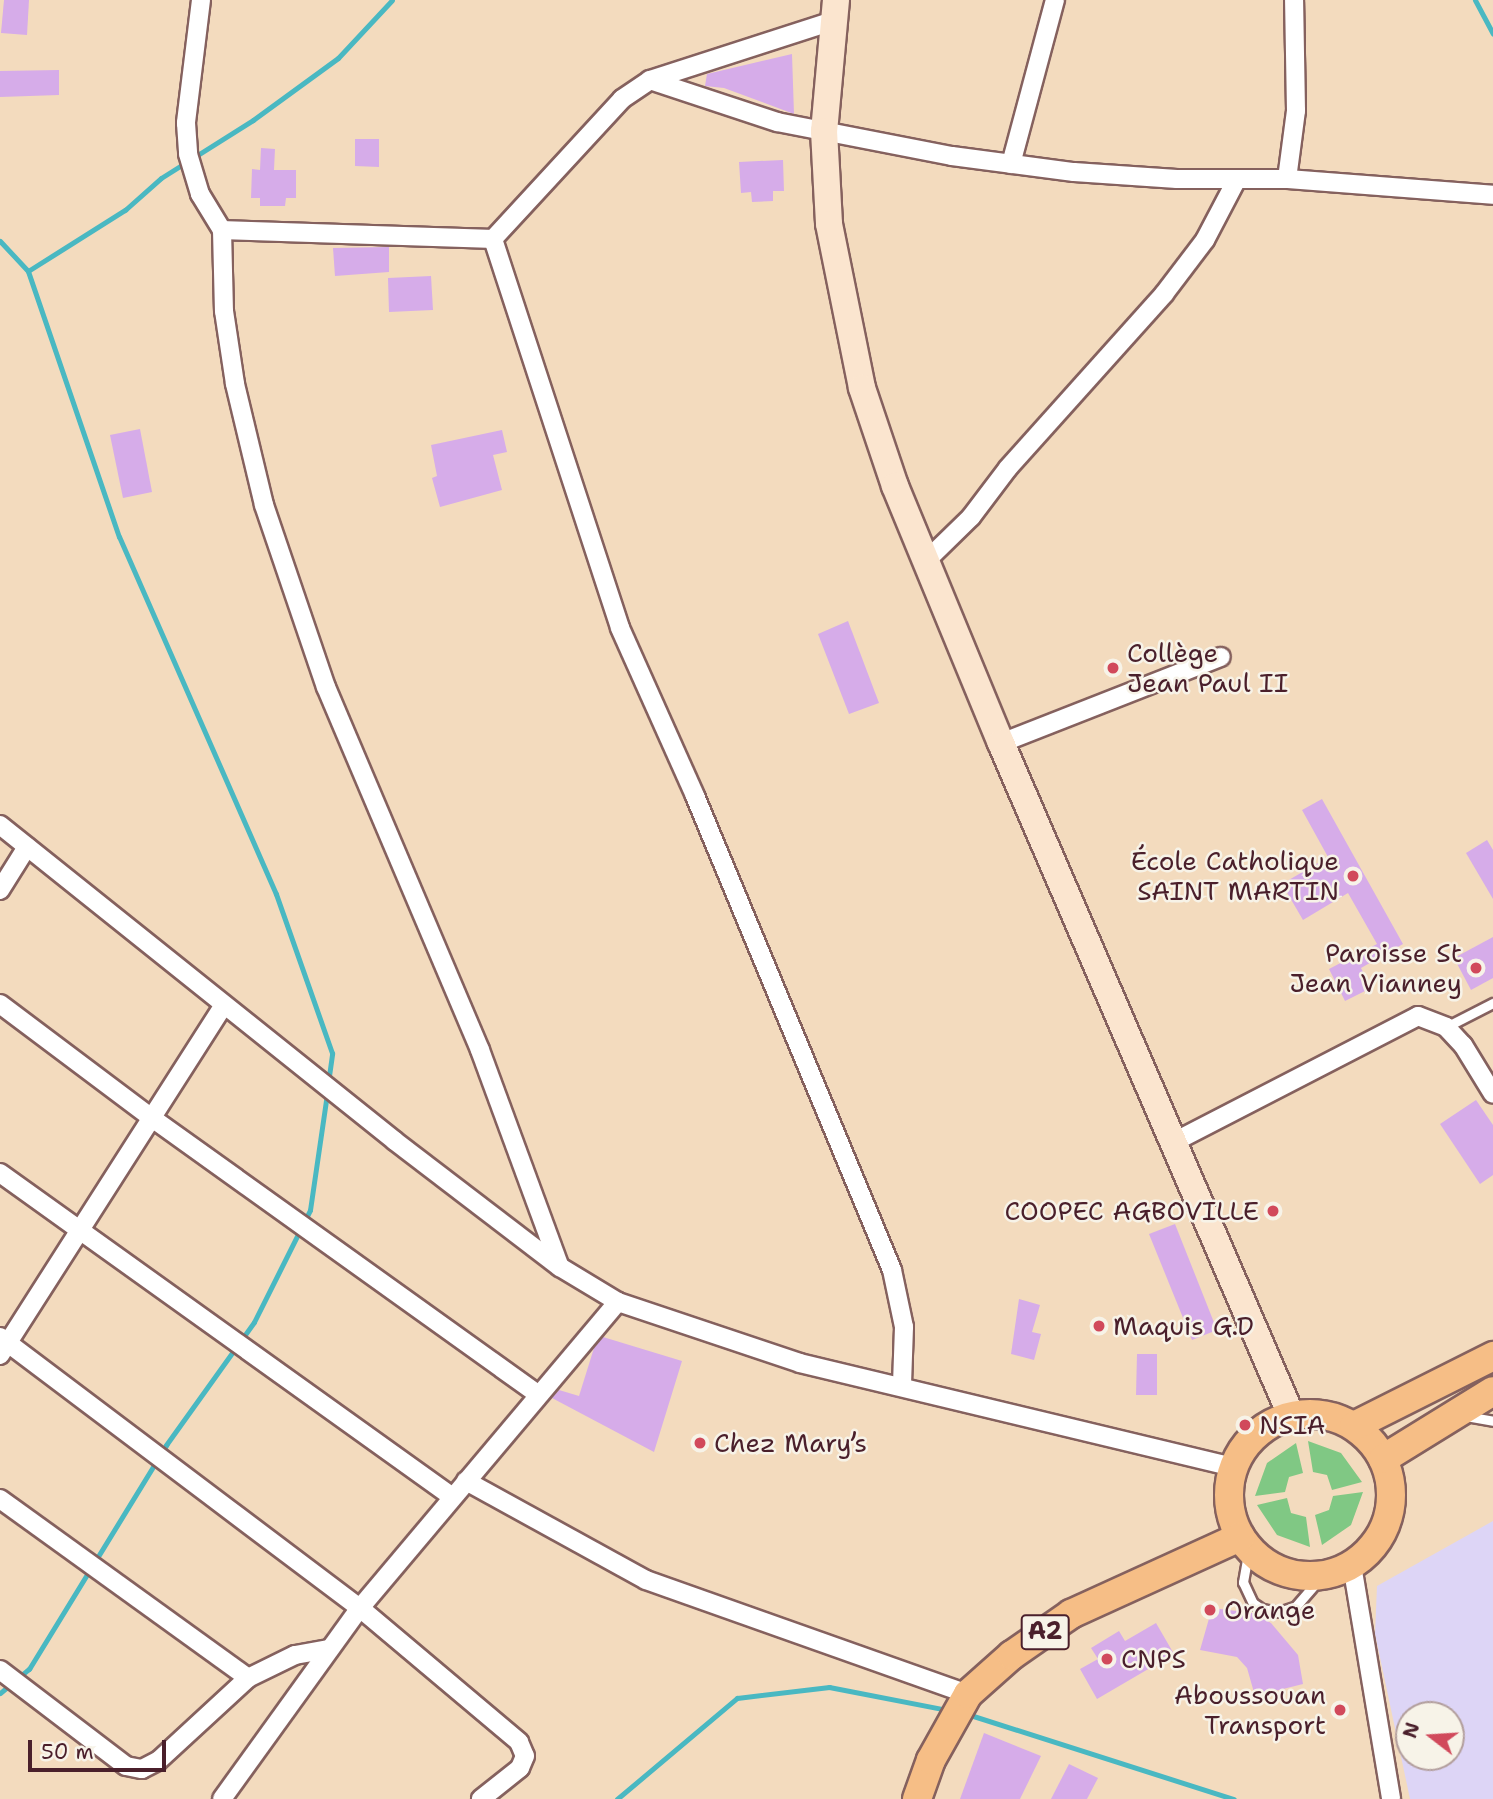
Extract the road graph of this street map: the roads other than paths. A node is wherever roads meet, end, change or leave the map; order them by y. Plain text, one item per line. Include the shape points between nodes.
1 (201, 0) edge
2 (1055, 0) edge
3 (1294, 0) edge
4 (835, 10) edge
5 (650, 80) junction
6 (824, 131) junction
7 (1011, 164) junction
8 (1287, 178) junction
9 (1237, 179) junction
10 (1493, 195) edge
11 (222, 230) junction
12 (493, 239) junction
13 (928, 559) junction
14 (1221, 657) dead end
15 (1001, 743) junction
16 (0, 825) edge
17 (27, 847) junction
18 (0, 890) edge
19 (1493, 1003) edge
20 (0, 1004) edge
21 (223, 1006) junction
22 (1446, 1027) junction
23 (1493, 1094) edge
24 (152, 1118) junction
25 (1172, 1143) junction
26 (0, 1173) edge
27 (79, 1232) junction
28 (560, 1267) junction
29 (618, 1302) junction
30 (3, 1345) edge
31 (1493, 1356) edge
32 (902, 1385) junction
33 (1493, 1391) edge
34 (538, 1394) junction
35 (1454, 1414) junction
36 (1291, 1415) junction
37 (1493, 1421) edge
38 (1354, 1426) junction
39 (1383, 1459) junction
40 (1233, 1467) junction
41 (466, 1481) junction
42 (452, 1496) junction
43 (0, 1499) edge
44 (1244, 1543) junction
45 (1352, 1565) junction
46 (1322, 1576) junction
47 (360, 1608) junction
48 (329, 1649) junction
49 (0, 1670) edge
50 (248, 1678) junction
51 (968, 1695) junction
52 (222, 1799) edge
53 (481, 1799) edge
54 (917, 1799) edge
55 (1391, 1799) edge

1 - 11 street via 186,122 188,154 200,194
2 - 7 street
3 - 8 street via 1296,111
4 - 5 street
4 - 6 main road
5 - 6 street via 777,122
5 - 12 street via 622,99
6 - 7 street
6 - 13 main road via 829,224 849,335 895,486
7 - 9 street via 1074,172
8 - 9 street
8 - 10 street
9 - 13 street via 1205,240 1164,294 1008,468 971,517
11 - 12 street
11 - 28 street via 223,311 264,505 326,687 485,1062
12 - 32 street via 620,628 892,1269 904,1326
13 - 15 main road
14 - 15 street
15 - 25 main road
16 - 17 street
17 - 18 street
17 - 21 street
19 - 22 lane
20 - 24 street
21 - 24 street
21 - 28 street
22 - 23 street via 1463,1045
22 - 25 street via 1418,1016 1405,1020
24 - 27 street
24 - 34 street
25 - 36 main road
26 - 27 street
27 - 30 street
27 - 42 street
28 - 29 street
29 - 32 street via 787,1359
29 - 34 street
30 - 47 street
31 - 38 main road
32 - 40 street
33 - 35 main road
34 - 41 street
35 - 37 lane
35 - 39 main road
36 - 38 main road via 1335,1416
36 - 40 main road via 1255,1434
38 - 39 main road
39 - 45 main road via 1391,1488 1388,1518 1374,1545
40 - 44 main road via 1228,1503
41 - 42 street
41 - 51 street via 646,1580
42 - 47 street
43 - 50 street
44 - 46 main road via 1261,1561 1290,1575
44 - 46 lane via 1243,1582 1253,1603 1262,1609 1279,1612 1296,1606
44 - 51 main road, A2 via 1071,1614 1012,1655
45 - 46 main road
45 - 55 street
47 - 48 street
47 - 53 street via 519,1742 525,1756 520,1768
48 - 50 street via 295,1654
48 - 52 street
49 - 50 street via 126,1766 142,1769 158,1761
51 - 54 main road, A2 via 932,1760

